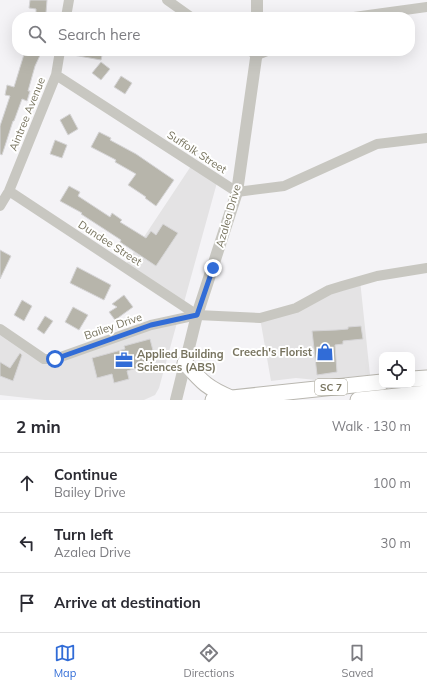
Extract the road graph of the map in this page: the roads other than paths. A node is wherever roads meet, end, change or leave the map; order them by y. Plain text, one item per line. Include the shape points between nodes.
1 (69, 0) edge
2 (167, 0) edge
3 (257, 0) edge
4 (427, 7) edge
5 (67, 12) edge
6 (185, 12) edge
7 (257, 12) edge
8 (390, 12) edge
9 (59, 56) edge
10 (257, 56) edge
11 (56, 75) junction
12 (427, 138) edge
13 (9, 192) junction
14 (237, 192) junction
15 (0, 206) edge
16 (427, 268) edge
17 (197, 315) junction
18 (0, 329) edge
19 (185, 363) junction
20 (427, 378) edge
21 (415, 379) edge
22 (379, 382) edge
23 (427, 393) edge
24 (232, 398) junction
25 (176, 400) edge
26 (213, 400) edge
27 (358, 400) edge

1 - 5 street
2 - 6 street
3 - 7 street
4 - 8 street
9 - 11 street, Aintree Avenue
10 - 14 street, Azalea Drive
11 - 13 street, Aintree Avenue
11 - 14 street, Suffolk Street
12 - 14 street via 377,144 284,186
13 - 15 street, Aintree Avenue
13 - 17 street, Dundee Street
14 - 17 street, Azalea Drive
16 - 17 street, Bailey Drive via 377,276 348,284 329,290 296,308 260,318
17 - 18 street, Bailey Drive via 151,325 55,359 44,359
17 - 19 street, Azalea Drive
19 - 24 main road via 214,391
19 - 25 street, Azalea Drive
20 - 21 main road
22 - 24 main road, SC 7
23 - 27 main road, SC 7
24 - 26 main road, SC 7

